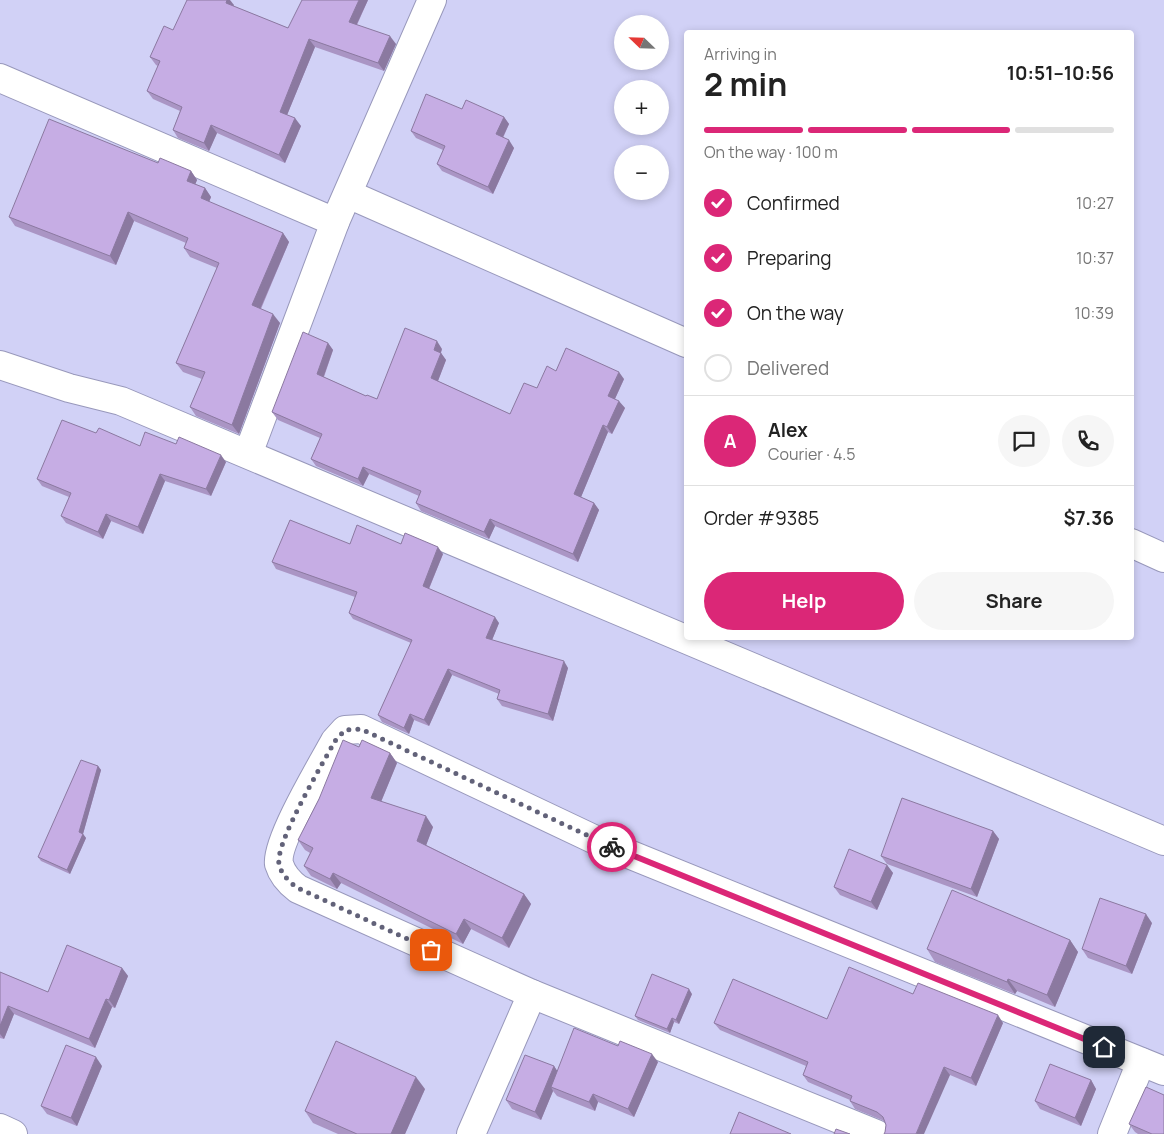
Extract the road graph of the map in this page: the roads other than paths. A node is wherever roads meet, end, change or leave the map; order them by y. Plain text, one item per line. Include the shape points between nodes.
1 (432, 0) edge
2 (0, 78) edge
3 (348, 194) junction
4 (335, 222) junction
5 (684, 342) edge
6 (0, 365) edge
7 (248, 454) junction
8 (1134, 544) edge
9 (1164, 558) edge
10 (684, 638) edge
11 (688, 640) edge
12 (1164, 841) edge
13 (532, 994) junction
14 (1153, 1067) edge
15 (0, 1128) edge
16 (14, 1134) edge
17 (471, 1134) edge
18 (876, 1134) edge
19 (1112, 1134) edge

1 - 3 street
2 - 4 street
3 - 4 street
3 - 5 street
4 - 7 street
6 - 7 street via 121,401
7 - 10 street
8 - 9 street
11 - 12 street
13 - 14 street via 330,905 289,882 279,865 279,855 318,773 335,741 345,730 361,729 604,844
13 - 17 street
13 - 18 street
14 - 19 street
15 - 16 street

